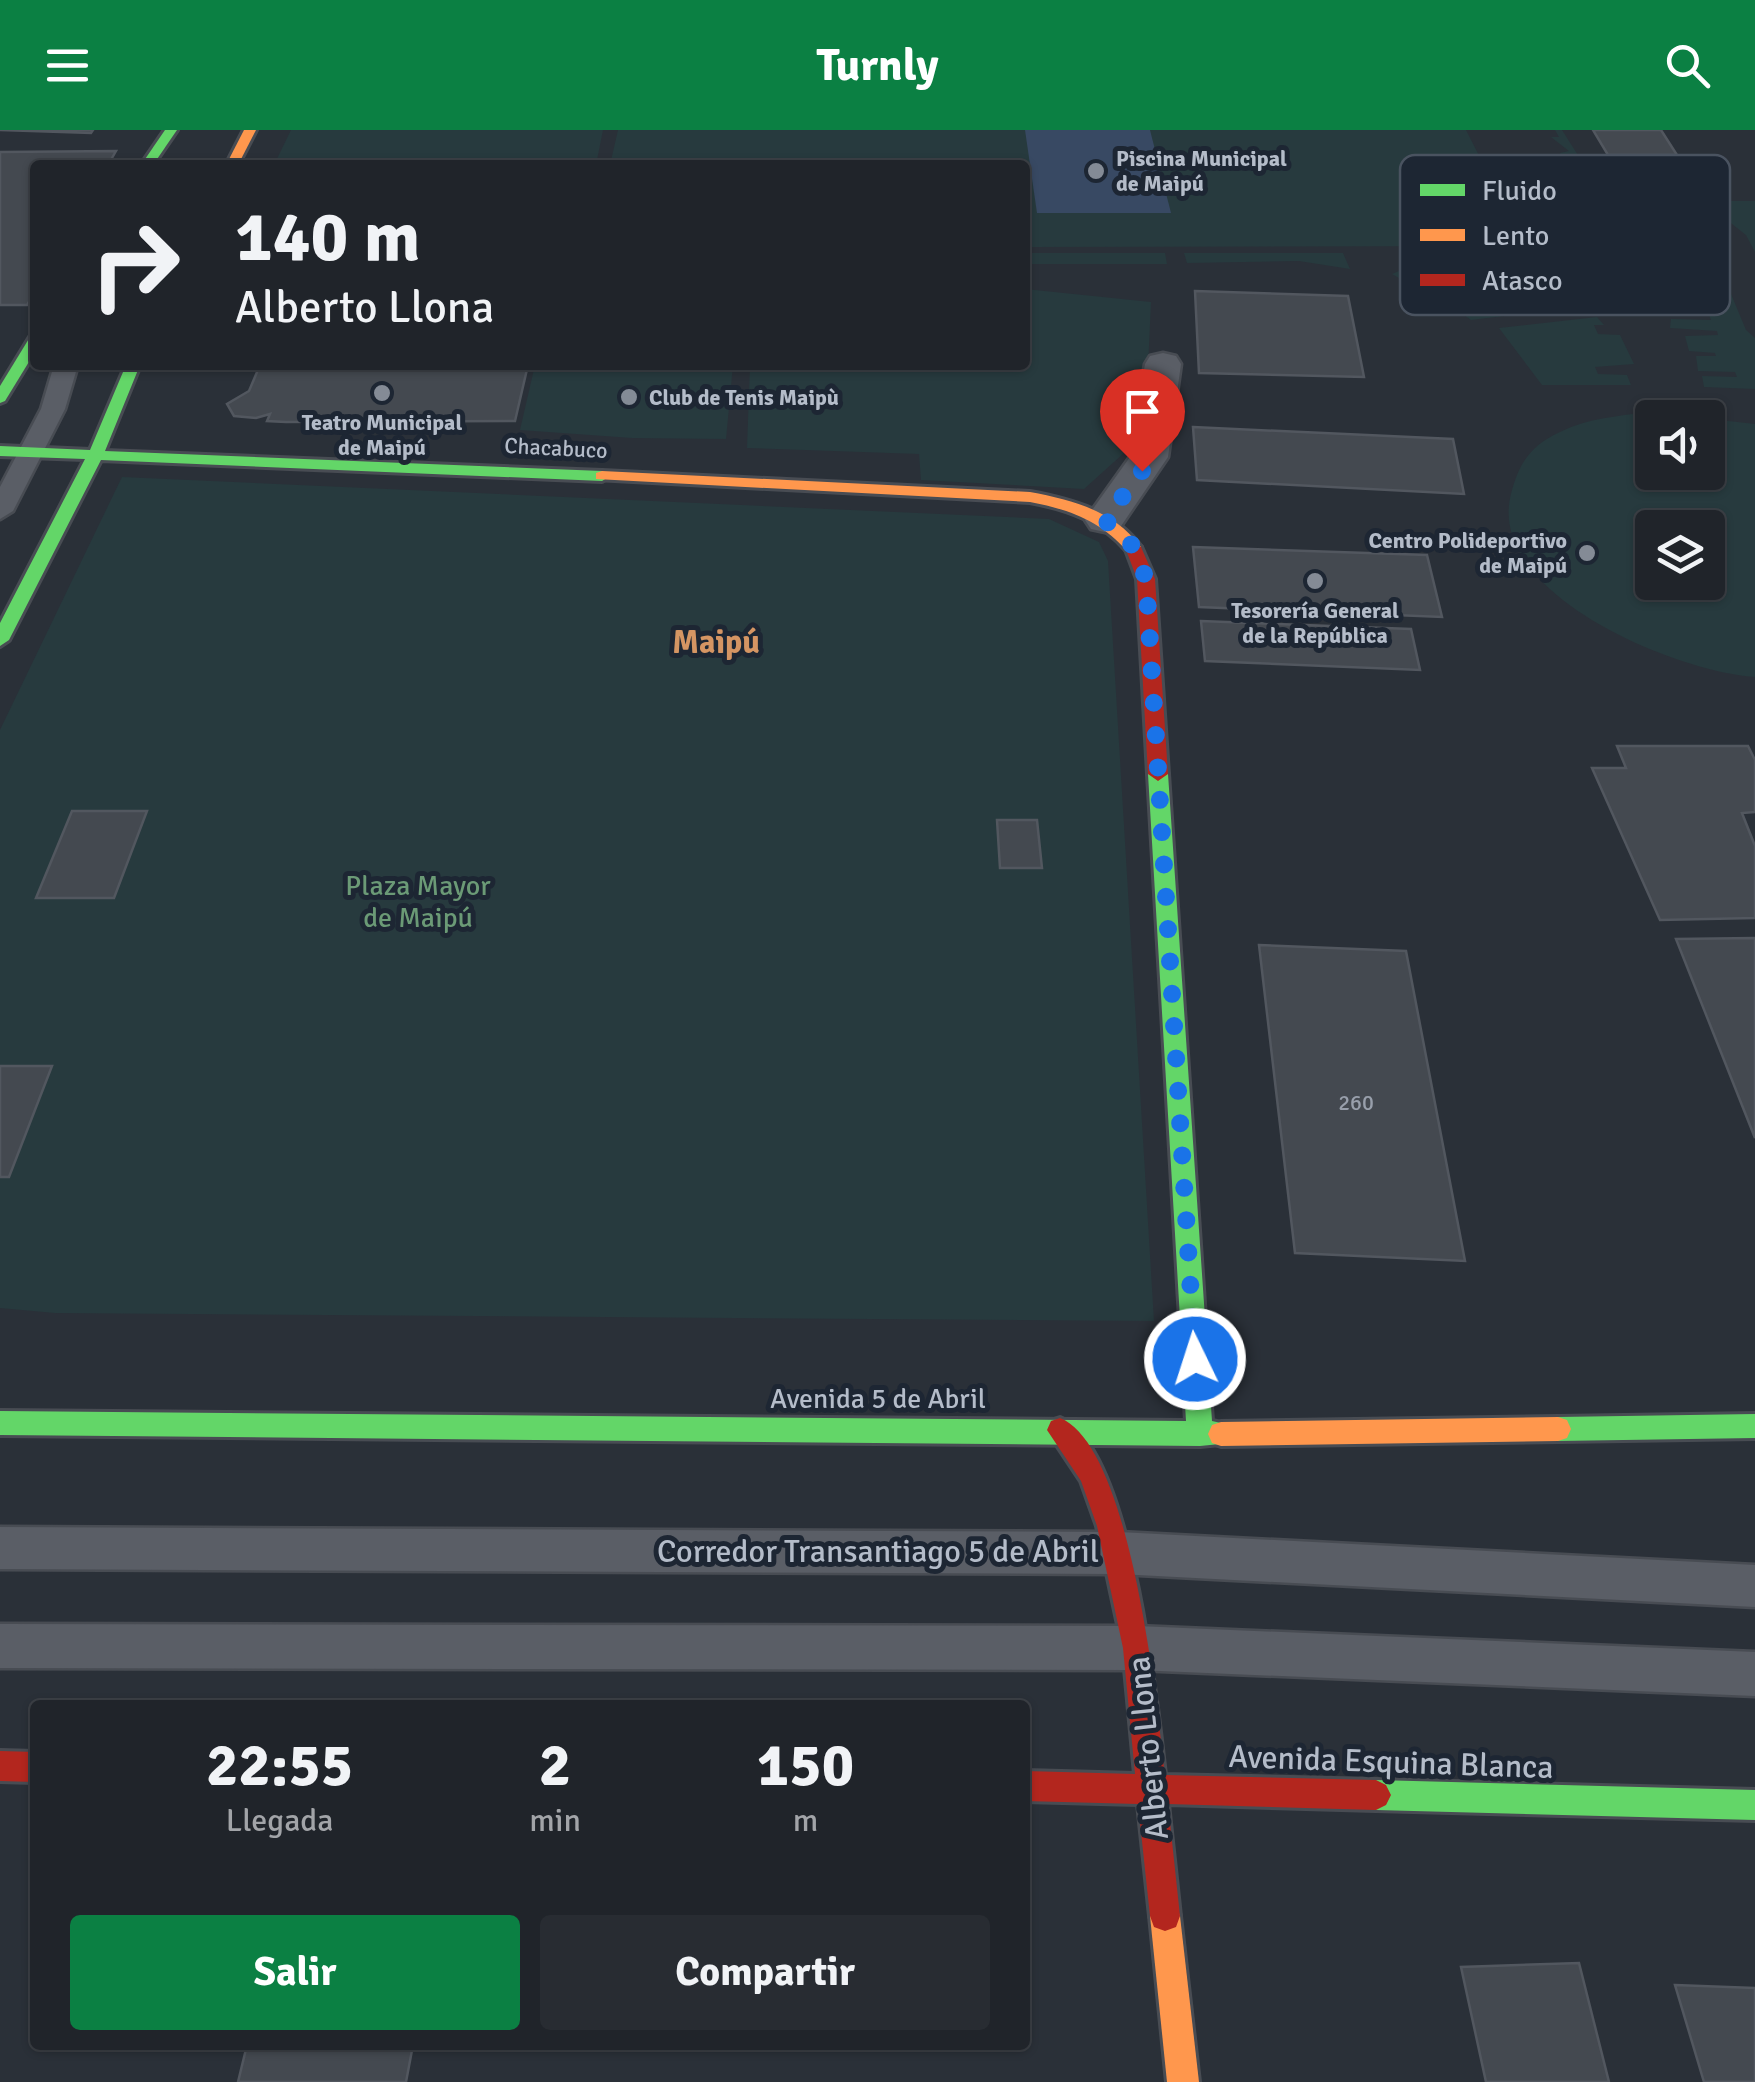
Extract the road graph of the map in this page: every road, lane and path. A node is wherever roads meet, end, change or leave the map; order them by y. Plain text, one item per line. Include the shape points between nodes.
1 (170, 130) edge
2 (250, 130) edge
3 (150, 160) edge
4 (235, 160) edge
5 (30, 348) edge
6 (1163, 364) dead end
7 (65, 370) edge
8 (131, 370) edge
9 (0, 398) edge
10 (0, 452) edge
11 (32, 452) junction
12 (97, 452) junction
13 (0, 511) edge
14 (1105, 520) junction
15 (0, 640) edge
16 (7, 1420) edge
17 (1755, 1426) edge
18 (1060, 1430) junction
19 (1200, 1434) junction
20 (0, 1548) edge
21 (1119, 1553) junction
22 (1755, 1586) edge
23 (0, 1646) edge
24 (1137, 1648) junction
25 (1755, 1674) edge
26 (0, 1766) edge
27 (30, 1767) edge
28 (1030, 1786) edge
29 (1153, 1788) junction
30 (1755, 1804) edge
31 (1183, 2082) edge

1 - 3 main road
2 - 4 main road
5 - 9 main road
6 - 14 street via 1149,457
7 - 11 lane
8 - 12 main road
10 - 11 main road, Chacabuco
11 - 12 main road, Chacabuco
11 - 13 lane
12 - 14 main road, Chacabuco via 1030,497
12 - 15 main road
14 - 19 main road via 1134,547 1146,579
16 - 18 main road, Avenida 5 de Abril
17 - 19 main road, Avenida 5 de Abril
18 - 19 main road, Avenida 5 de Abril
18 - 21 main road, Alberto Llona via 1091,1474
20 - 21 lane, Corredor Transantiago 5 de Abril
21 - 22 lane, Corredor Transantiago 5 de Abril
21 - 24 main road, Alberto Llona
23 - 24 lane
24 - 25 lane
24 - 29 main road, Alberto Llona
26 - 27 main road
28 - 29 main road, Avenida Esquina Blanca
29 - 30 main road, Avenida Esquina Blanca
29 - 31 main road, Alberto Llona

